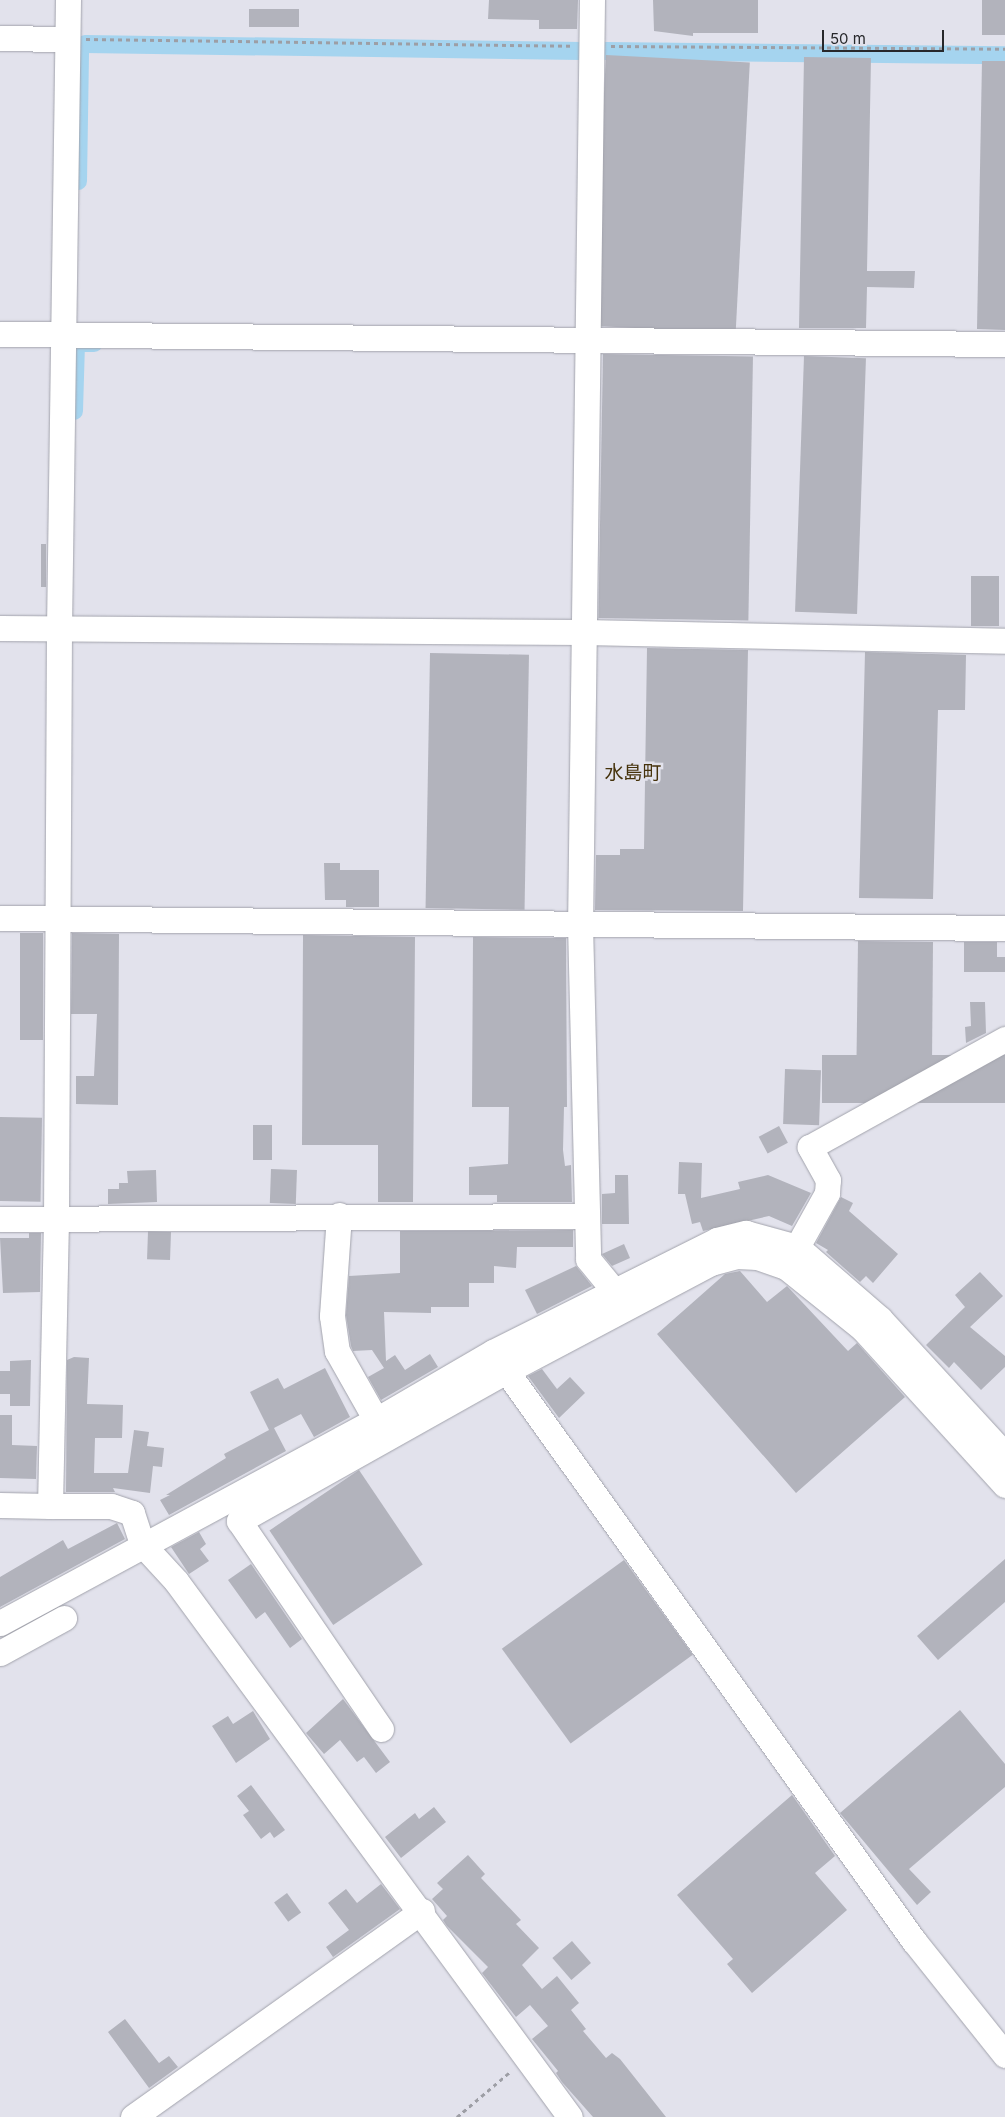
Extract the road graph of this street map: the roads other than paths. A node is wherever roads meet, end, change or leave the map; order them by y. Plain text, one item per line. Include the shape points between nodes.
1 (68, 0) edge
2 (592, 0) edge
3 (0, 38) edge
4 (67, 39) junction
5 (0, 334) edge
6 (64, 334) junction
7 (587, 339) junction
8 (1005, 344) edge
9 (0, 628) edge
10 (59, 629) junction
11 (584, 632) junction
12 (1005, 641) edge
13 (0, 918) edge
14 (56, 919) junction
15 (580, 924) junction
16 (1005, 928) edge
17 (1005, 1039) edge
18 (339, 1215) junction
19 (586, 1216) junction
20 (0, 1219) edge
21 (56, 1220) junction
22 (769, 1247) junction
23 (615, 1292) junction
24 (499, 1362) junction
25 (376, 1420) junction
26 (1005, 1455) edge
27 (1005, 1485) edge
28 (0, 1505) edge
29 (50, 1506) junction
30 (142, 1544) junction
31 (64, 1618) dead end
32 (0, 1623) edge
33 (0, 1653) edge
34 (381, 1729) dead end
35 (422, 1911) junction
36 (1005, 2055) edge
37 (133, 2117) edge
38 (570, 2117) edge

1 - 4 street
2 - 7 street
3 - 4 street
4 - 6 street
5 - 6 street
6 - 7 street
6 - 10 street
7 - 8 street
7 - 11 street
9 - 10 street
10 - 11 street
10 - 14 street
11 - 12 street
11 - 15 street
13 - 14 street
14 - 15 street
14 - 21 street
15 - 16 street
15 - 19 street
17 - 22 street via 810,1147 828,1180 827,1193
18 - 19 street
18 - 21 street
18 - 25 street via 332,1316 337,1351
19 - 23 street via 588,1259
20 - 21 street
21 - 29 street
22 - 23 street via 746,1233 717,1240
22 - 24 street via 711,1263
22 - 26 street via 880,1318
22 - 27 street via 786,1267 863,1329
23 - 24 street
24 - 25 street
24 - 34 street via 239,1522
24 - 36 street via 914,1941
25 - 30 street
28 - 29 street
29 - 30 street via 111,1506 132,1513
30 - 32 street
30 - 35 street via 176,1581
31 - 33 street
35 - 37 street
35 - 38 street

